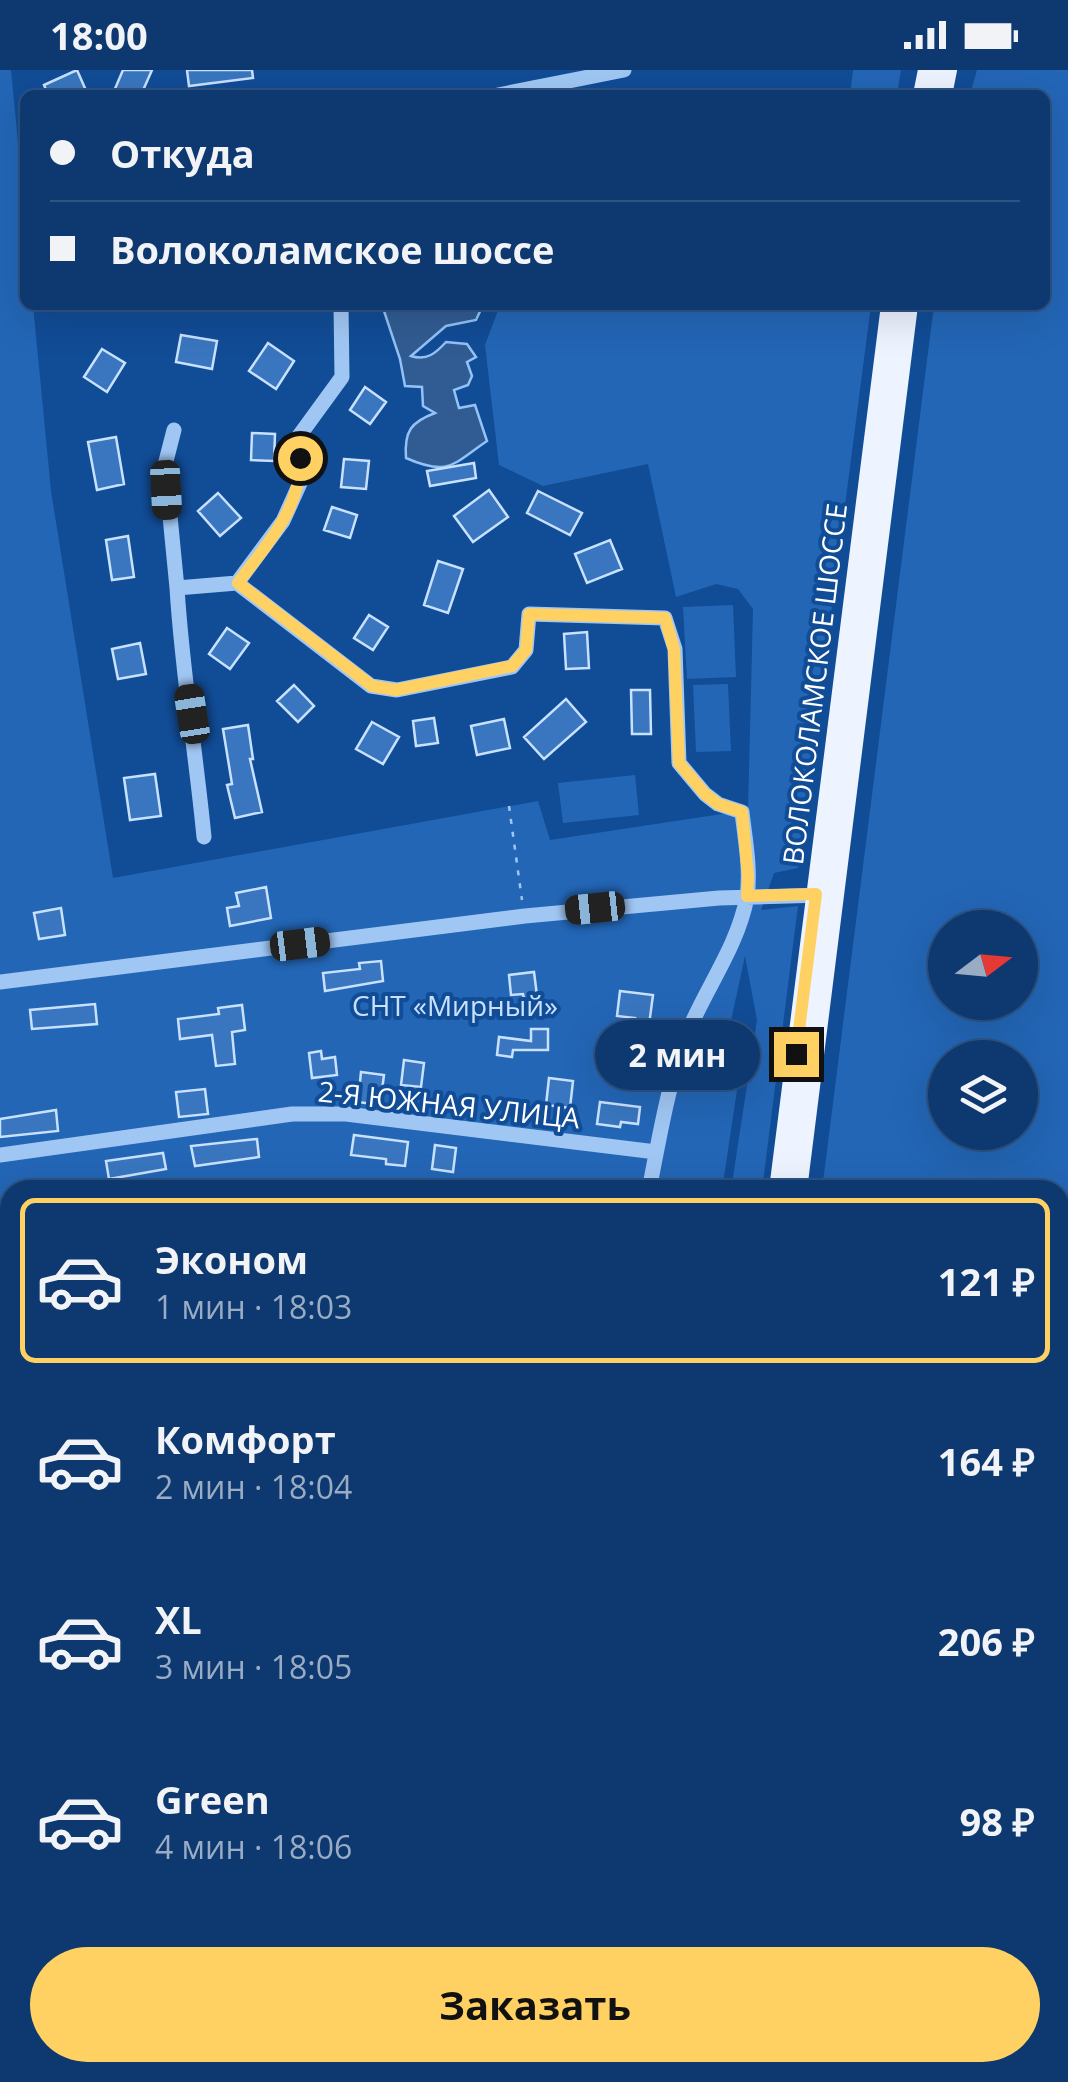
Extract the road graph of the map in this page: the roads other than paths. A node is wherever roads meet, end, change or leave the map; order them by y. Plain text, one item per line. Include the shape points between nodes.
1 (624, 70) edge
2 (523, 90) edge
3 (341, 310) edge
4 (889, 310) edge
5 (907, 310) edge
6 (174, 430) dead end
7 (238, 583) junction
8 (177, 588) junction
9 (204, 837) dead end
10 (824, 895) junction
11 (747, 896) junction
12 (0, 982) edge
13 (656, 1152) junction
14 (0, 1155) edge
15 (650, 1180) edge
16 (781, 1180) edge
17 (798, 1180) edge

1 - 2 street
3 - 7 street via 342,377 300,436 301,481 283,522
4 - 10 main road, ВОЛОКОЛАМСКОЕ ШОССЕ
5 - 10 main road, ВОЛОКОЛАМСКОЕ ШОССЕ
6 - 8 street via 165,466
7 - 8 street
7 - 11 street via 372,686 396,690 512,666 526,650 529,614 665,618 674,649 679,763 705,794 742,812
8 - 9 street
10 - 11 street
10 - 16 main road, ВОЛОКОЛАМСКОЕ ШОССЕ
10 - 17 main road, ВОЛОКОЛАМСКОЕ ШОССЕ
11 - 12 street via 525,916
11 - 13 street via 676,1065
13 - 14 street, 2-Я ЮЖНАЯ УЛИЦА via 292,1114
13 - 15 street

